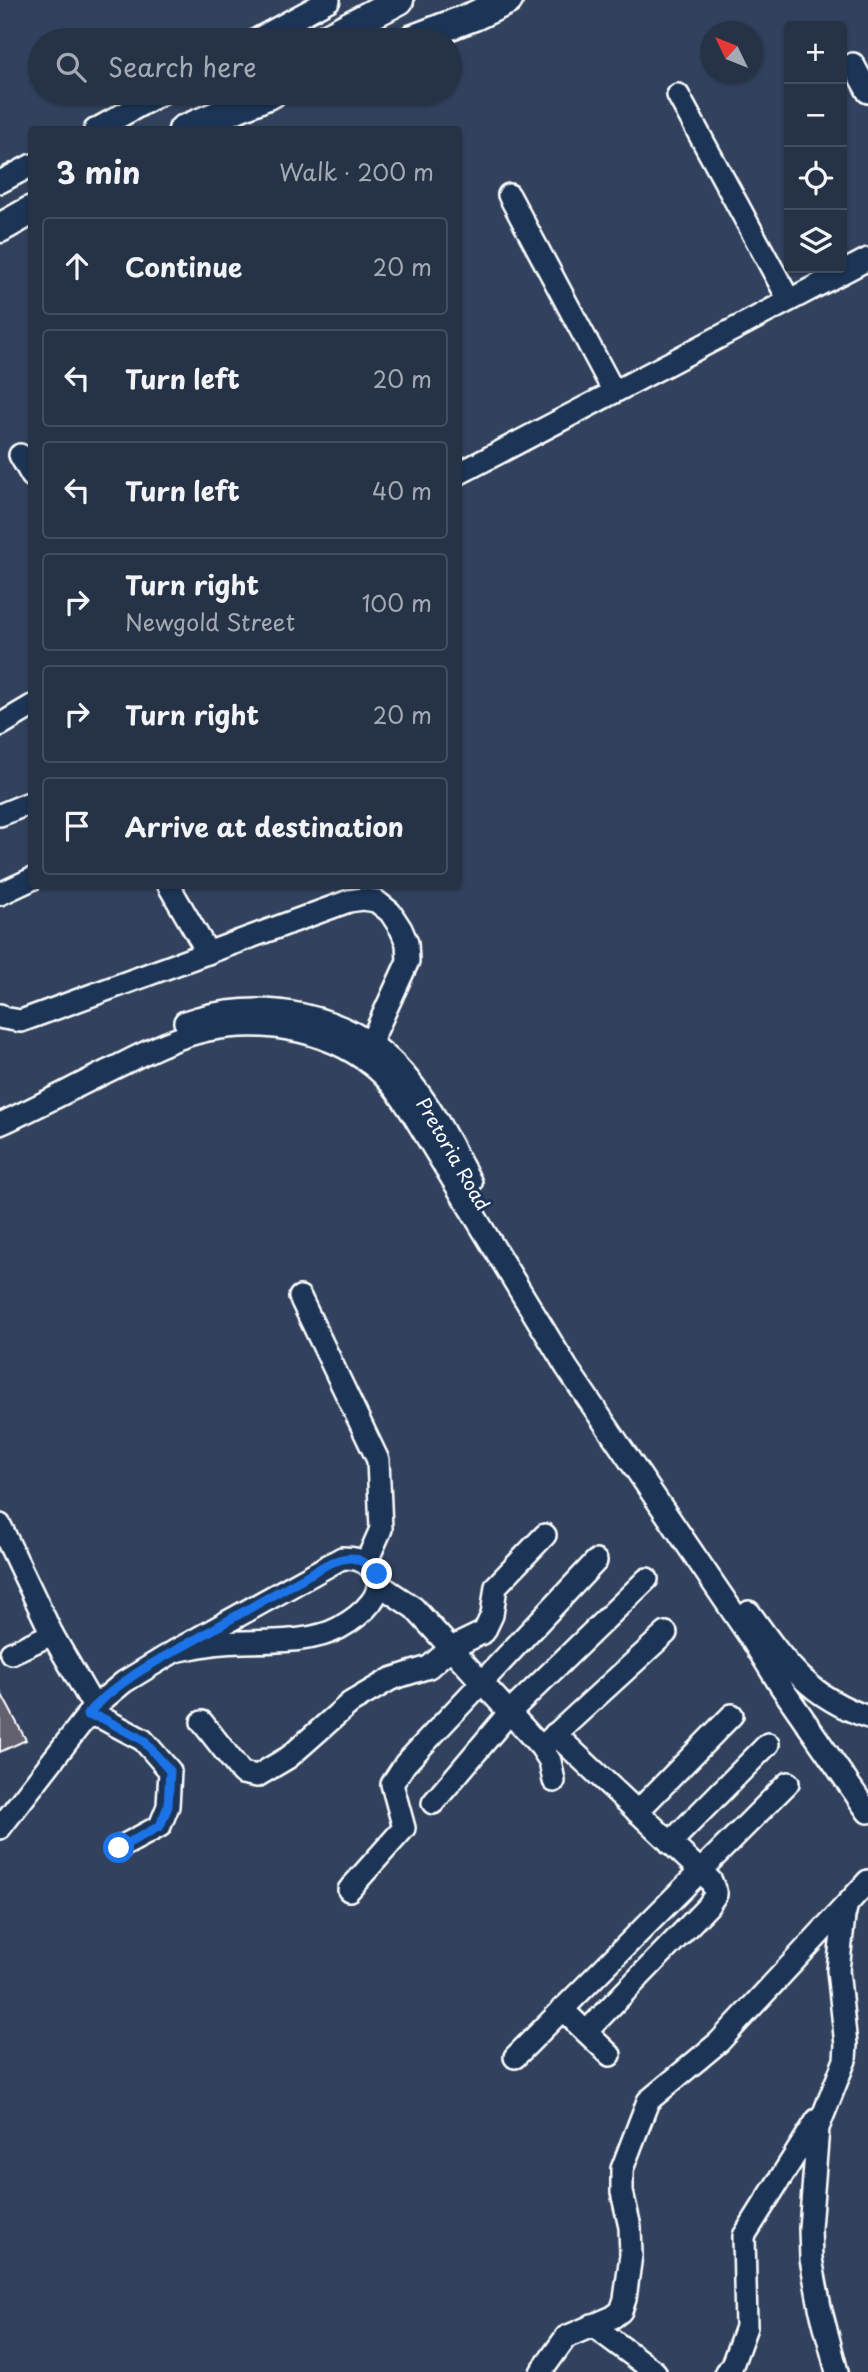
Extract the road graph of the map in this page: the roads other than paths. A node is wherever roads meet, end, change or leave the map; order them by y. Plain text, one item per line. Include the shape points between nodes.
1 (329, 0) edge
2 (399, 0) edge
3 (508, 0) edge
4 (278, 28) edge
5 (346, 28) edge
6 (442, 28) edge
7 (853, 64) dead end
8 (868, 92) edge
9 (678, 95) dead end
10 (140, 105) edge
11 (202, 105) edge
12 (243, 105) edge
13 (102, 126) edge
14 (175, 126) edge
15 (193, 126) edge
16 (28, 167) edge
17 (0, 182) edge
18 (509, 195) dead end
19 (28, 212) edge
20 (0, 228) edge
21 (868, 259) edge
22 (789, 300) junction
23 (614, 392) junction
24 (20, 455) dead end
25 (462, 467) edge
26 (28, 470) edge
27 (28, 708) edge
28 (0, 725) edge
29 (28, 804) edge
30 (0, 815) edge
31 (28, 881) edge
32 (171, 889) edge
33 (0, 894) edge
34 (208, 953) junction
35 (0, 1015) edge
36 (341, 1037) junction
37 (370, 1044) junction
38 (0, 1110) edge
39 (0, 1124) edge
40 (300, 1297) dead end
41 (622, 1439) junction
42 (0, 1525) edge
43 (545, 1535) dead end
44 (596, 1561) dead end
45 (366, 1563) junction
46 (647, 1578) dead end
47 (380, 1586) junction
48 (738, 1608) junction
49 (666, 1633) dead end
50 (52, 1634) junction
51 (451, 1648) junction
52 (175, 1651) junction
53 (11, 1653) dead end
54 (482, 1682) junction
55 (91, 1711) junction
56 (510, 1712) junction
57 (732, 1715) dead end
58 (868, 1717) edge
59 (202, 1723) dead end
60 (548, 1740) junction
61 (768, 1744) dead end
62 (554, 1781) dead end
63 (788, 1783) dead end
64 (433, 1803) dead end
65 (638, 1812) junction
66 (868, 1812) edge
67 (0, 1828) edge
68 (670, 1843) junction
69 (119, 1848) dead end
70 (700, 1871) junction
71 (868, 1881) edge
72 (349, 1891) dead end
73 (847, 1904) junction
74 (562, 2009) junction
75 (586, 2032) junction
76 (610, 2055) dead end
77 (515, 2057) dead end
78 (825, 2106) junction
79 (592, 2325) junction
80 (541, 2372) edge
81 (655, 2372) edge
82 (726, 2372) edge
83 (837, 2372) edge

1 - 4 street
2 - 5 main road
3 - 6 main road
7 - 8 street
9 - 22 street
10 - 13 street
11 - 14 main road
12 - 15 main road
16 - 17 street
18 - 23 street
19 - 20 main road
21 - 22 street
22 - 23 street
23 - 25 street
24 - 26 street
27 - 28 street
29 - 30 street
31 - 33 street
32 - 34 street
34 - 35 street via 20,1021
34 - 37 street via 349,901 376,901 401,929 408,961
36 - 37 street, Pretoria Road
36 - 38 street, Pretoria Road via 306,1015 267,1009 226,1012 166,1029
36 - 39 street, Pretoria Road via 269,1027 207,1030 149,1051
36 - 41 street, Pretoria Road via 398,1092 536,1320
37 - 41 street, Pretoria Road via 402,1071 446,1135 535,1298
40 - 45 street via 378,1460 382,1529
41 - 48 street, Pretoria Road
42 - 50 street
43 - 51 street via 496,1586 484,1632
44 - 54 street
45 - 47 street via 377,1574
45 - 52 street via 342,1558 326,1565
46 - 56 street
47 - 51 street via 414,1608
47 - 52 street via 374,1600 356,1616 339,1628 314,1636
48 - 58 street via 817,1693
48 - 66 street via 780,1685
49 - 60 street
50 - 53 street
50 - 55 street
51 - 54 street
51 - 59 street via 429,1667 391,1679 350,1703 289,1757 257,1776 242,1773
52 - 55 street via 124,1682
54 - 56 street
54 - 72 street via 392,1784 404,1828
55 - 67 street
55 - 69 street via 143,1740 170,1771 168,1806 160,1826
56 - 60 street
56 - 64 street
57 - 65 street
60 - 62 street
60 - 65 street
61 - 68 street
63 - 70 street
65 - 68 street
68 - 70 street
70 - 74 street
70 - 75 street via 711,1881 716,1895
71 - 73 street
73 - 78 street via 838,1970 845,2060
73 - 79 street via 719,2042 648,2101 622,2169 631,2255 625,2299 621,2311
74 - 75 street
74 - 77 street
75 - 76 street
78 - 82 street via 744,2236 746,2327
78 - 83 street via 818,2128 811,2259
79 - 80 street via 566,2337
79 - 81 street

